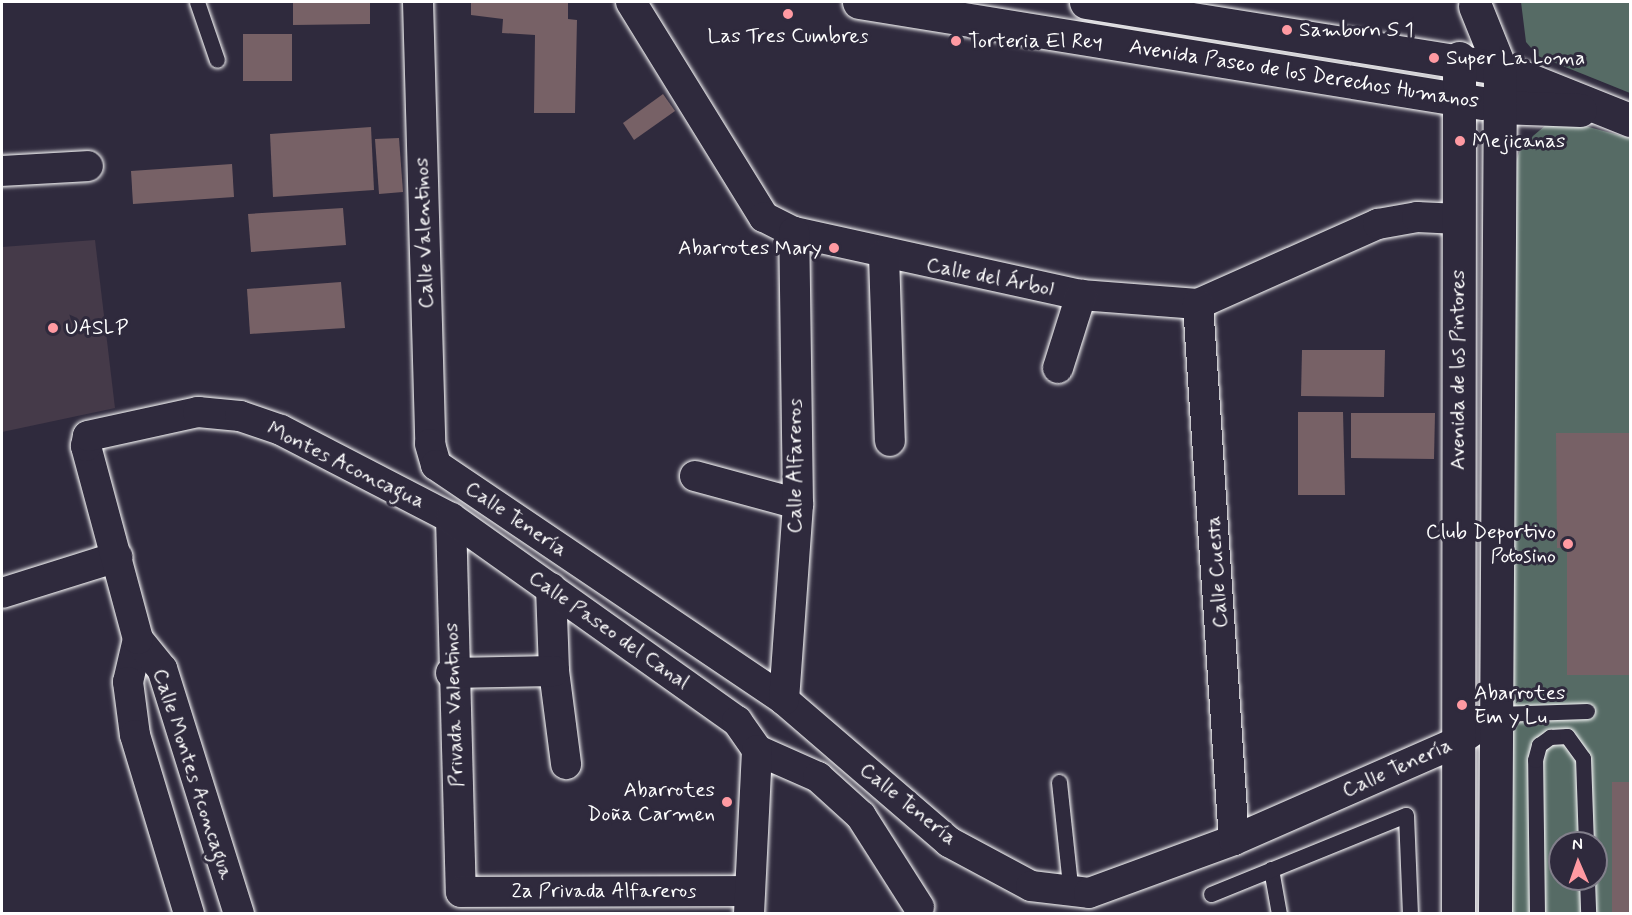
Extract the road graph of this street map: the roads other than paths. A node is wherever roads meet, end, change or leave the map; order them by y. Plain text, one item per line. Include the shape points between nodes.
1 (197, 2) edge
2 (418, 2) edge
3 (631, 2) edge
4 (859, 2) edge
5 (1086, 2) edge
6 (1475, 4) edge
7 (1221, 13) edge
8 (1459, 58) junction
9 (218, 60) dead end
10 (1500, 68) junction
11 (1460, 98) junction
12 (1500, 107) junction
13 (1600, 111) junction
14 (1630, 120) edge
15 (88, 166) dead end
16 (2, 171) edge
17 (1459, 219) junction
18 (794, 232) junction
19 (884, 255) junction
20 (1081, 295) junction
21 (1198, 304) junction
22 (1058, 368) dead end
23 (240, 416) joint
24 (890, 441) dead end
25 (436, 465) joint
26 (695, 476) dead end
27 (798, 504) junction
28 (451, 518) junction
29 (117, 557) junction
30 (551, 588) junction
31 (2, 593) edge
32 (138, 639) junction
33 (554, 671) junction
34 (451, 674) junction
35 (784, 700) junction
36 (1587, 711) dead end
37 (1497, 726) junction
38 (1457, 742) junction
39 (757, 750) junction
40 (566, 764) dead end
41 (1059, 782) dead end
42 (213, 827) junction
43 (1586, 831) edge
44 (169, 838) junction
45 (1234, 840) junction
46 (1271, 868) junction
47 (1587, 891) edge
48 (460, 892) joint
49 (1071, 894) junction
50 (1211, 894) dead end
51 (748, 902) edge
52 (919, 907) dead end
53 (189, 914) edge
54 (239, 914) edge
55 (1279, 914) edge
56 (1410, 914) edge
57 (1458, 914) edge
58 (1495, 914) edge
59 (1537, 914) edge
60 (1588, 914) edge

1 - 9 lane
2 - 25 street, Calle Valentinos via 430,444
3 - 18 street, Calle del Árbol via 764,216
4 - 11 main road, Avenida Paseo de los Derechos Humanos
5 - 7 main road, Avenida Paseo de los Derechos Humanos
6 - 8 main road, Avenida de los Pintores
6 - 10 main road
7 - 8 main road, Avenida Paseo de los Derechos Humanos
8 - 10 main road, Avenida Paseo de los Derechos Humanos
8 - 11 main road, Avenida de los Pintores
10 - 12 main road, Avenida de los Pintores
10 - 13 main road, Avenida Paseo de los Derechos Humanos
11 - 12 main road, Avenida Paseo de los Derechos Humanos
11 - 17 main road, Avenida de los Pintores
12 - 13 main road, Avenida Paseo de los Derechos Humanos
12 - 37 main road, Avenida de los Pintores
13 - 14 main road
15 - 16 street
17 - 21 street, Calle del Árbol via 1418,217 1378,224
17 - 38 main road, Avenida de los Pintores
18 - 19 street, Calle del Árbol
18 - 27 street, Calle Alfareros
19 - 20 street, Calle del Árbol
19 - 24 street
20 - 21 street, Calle del Árbol
20 - 22 street
21 - 45 street, Calle Cuesta
23 - 28 street, Montes Aconcagua via 281,430
23 - 29 street, Calle Montes Aconcagua via 198,412 88,436 86,446
25 - 35 street, Calle Tenería
26 - 27 street
27 - 35 street, Calle Alfareros
28 - 30 street, Calle Paseo del Canal
28 - 34 street, Privada Valentinos
29 - 31 street
29 - 32 street, Calle Montes Aconcagua
30 - 33 street
30 - 39 street, Calle Paseo del Canal via 737,721
32 - 42 street, Calle Montes Aconcagua via 162,669
32 - 44 street, Calle Montes Aconcagua via 128,682 134,724
33 - 34 street
33 - 40 street
34 - 48 street, Privada Valentinos
35 - 49 street, Calle Tenería via 949,842 1031,886
36 - 37 lane
37 - 38 street, Calle Tenería
37 - 58 main road, Avenida de los Pintores
38 - 45 street, Calle Tenería
38 - 57 main road, Avenida de los Pintores
39 - 51 street
39 - 52 street via 818,777 861,816
41 - 49 lane
42 - 44 street
42 - 54 street, Calle Montes Aconcagua
43 - 59 lane via 1583,758 1567,736 1550,737 1539,745 1535,760
44 - 53 street, Calle Montes Aconcagua
45 - 49 street, Calle Tenería via 1089,893
46 - 50 lane
46 - 55 lane
46 - 56 lane via 1406,814
47 - 60 lane
48 - 51 street, 2a Privada Alfareros

